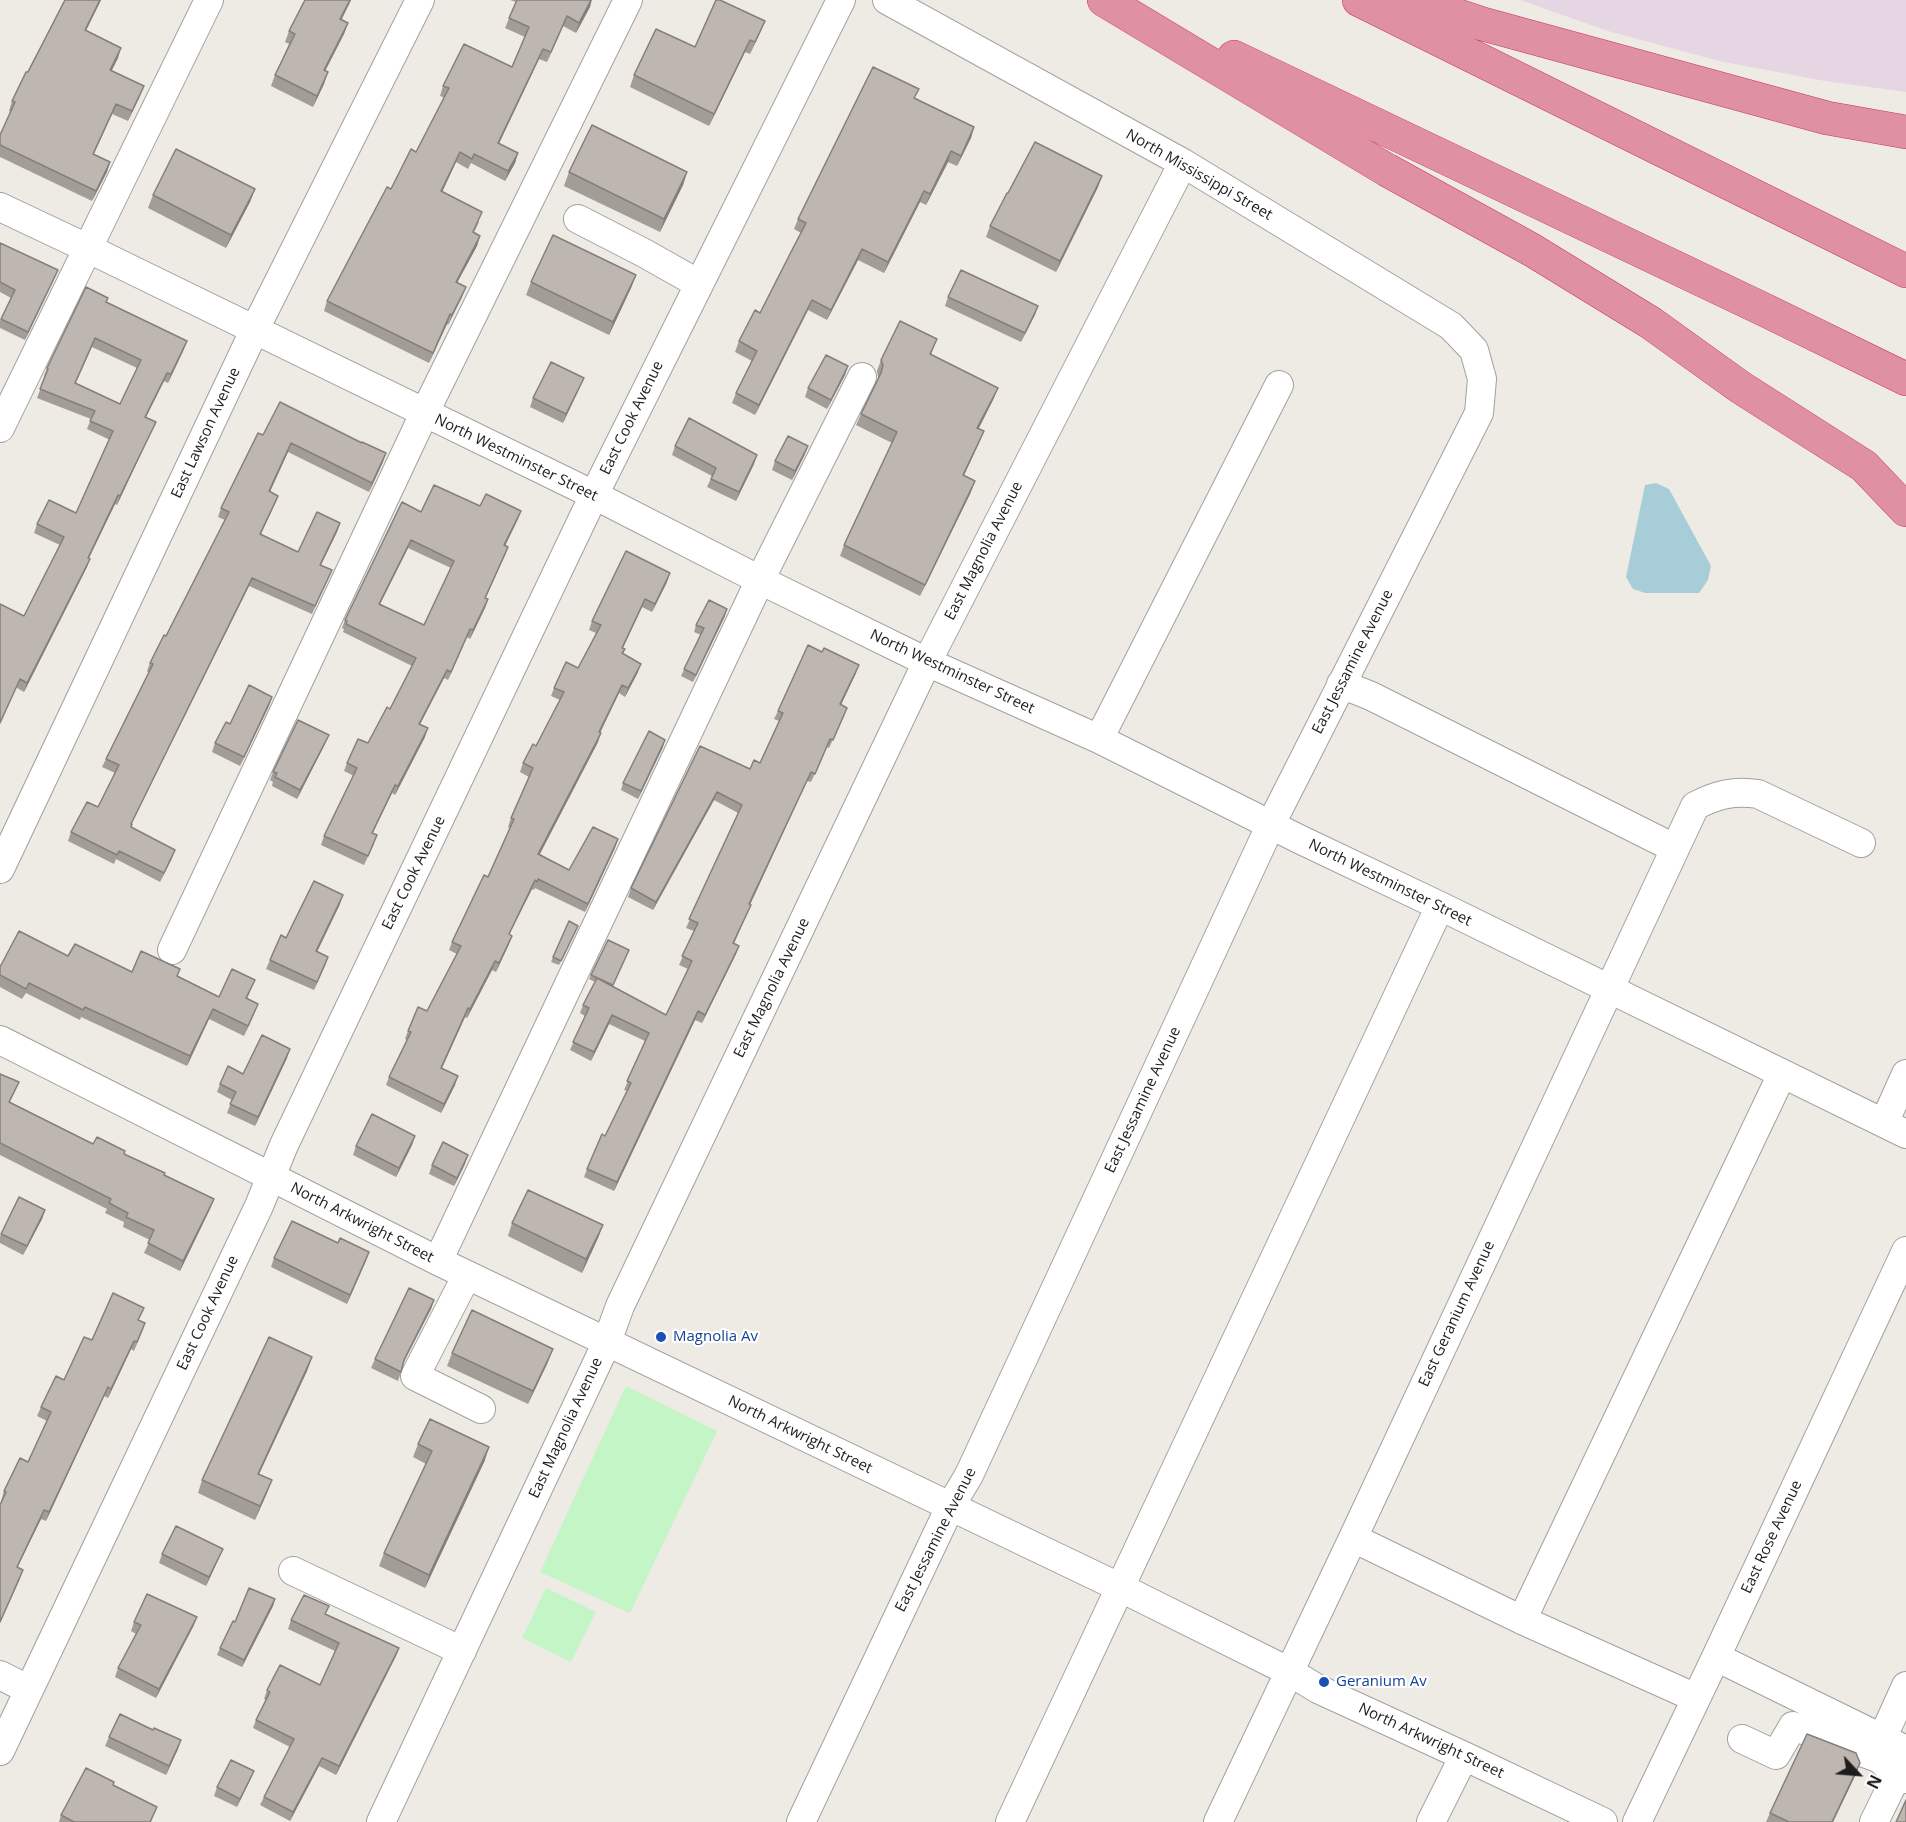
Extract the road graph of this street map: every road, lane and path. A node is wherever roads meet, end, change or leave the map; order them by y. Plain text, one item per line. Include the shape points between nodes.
1 (209, 0) edge
2 (420, 0) edge
3 (628, 0) edge
4 (841, 0) edge
5 (887, 0) edge
6 (1104, 0) edge
7 (1116, 0) edge
8 (1359, 0) edge
9 (1411, 0) edge
10 (1906, 132) edge
11 (1183, 163) junction
12 (0, 207) edge
13 (578, 219) dead end
14 (87, 248) junction
15 (1906, 271) edge
16 (699, 284) junction
17 (255, 329) junction
18 (862, 377) dead end
19 (1482, 379) joint
20 (1906, 379) edge
21 (1279, 385) dead end
22 (424, 414) junction
23 (0, 428) edge
24 (594, 495) junction
25 (1906, 510) edge
26 (760, 580) junction
27 (927, 662) junction
28 (1341, 684) junction
29 (1099, 739) junction
30 (1270, 824) junction
31 (1861, 843) dead end
32 (1674, 848) junction
33 (0, 869) edge
34 (1440, 906) junction
35 (172, 950) dead end
36 (1609, 989) junction
37 (0, 1040) edge
38 (1782, 1074) junction
39 (1906, 1074) edge
40 (1895, 1129) edge
41 (271, 1176) junction
42 (1906, 1251) edge
43 (438, 1261) junction
44 (467, 1275) junction
45 (607, 1342) junction
46 (481, 1409) dead end
47 (950, 1507) junction
48 (1353, 1538) junction
49 (293, 1571) dead end
50 (1121, 1588) junction
51 (1522, 1620) junction
52 (462, 1651) junction
53 (1716, 1657) junction
54 (1290, 1672) junction
55 (0, 1675) edge
56 (1906, 1686) edge
57 (29, 1690) junction
58 (1696, 1698) junction
59 (1742, 1739) dead end
60 (0, 1751) edge
61 (1464, 1756) junction
62 (1898, 1761) edge
63 (1884, 1818) edge
64 (381, 1822) edge
65 (801, 1822) edge
66 (1010, 1822) edge
67 (1218, 1822) edge
68 (1431, 1822) edge
69 (1603, 1822) edge
70 (1637, 1822) edge

1 - 14 street
2 - 17 street, East Lawson Avenue
3 - 22 street
4 - 16 street, East Cook Avenue
5 - 11 street, North Mississippi Street
6 - 25 highway via 1651,323 1740,387 1864,466
7 - 20 highway
8 - 15 highway
9 - 10 highway via 1483,24 1827,118
11 - 19 street, North Mississippi Street via 1451,326 1474,350
11 - 27 street, East Magnolia Avenue
12 - 14 street, North Westminster Street
13 - 16 street
14 - 17 street, North Westminster Street
14 - 23 street
16 - 24 street, East Cook Avenue
17 - 22 street, North Westminster Street
17 - 33 street, East Lawson Avenue
18 - 26 street
19 - 28 street, East Jessamine Avenue via 1479,413
21 - 29 street
22 - 24 street, North Westminster Street
22 - 35 street
24 - 26 street, North Westminster Street
24 - 41 street, East Cook Avenue
26 - 27 street, North Westminster Street
26 - 43 street
27 - 29 street, North Westminster Street
27 - 45 street, East Magnolia Avenue via 620,1306
28 - 30 street, East Jessamine Avenue
28 - 32 street
29 - 30 street, North Westminster Street
30 - 34 street, North Westminster Street
30 - 47 street, East Jessamine Avenue via 969,1475
31 - 32 street, East Geranium Avenue via 1758,794 1730,792 1695,806
32 - 36 street, East Geranium Avenue
34 - 36 street, North Westminster Street
34 - 50 street
36 - 38 street, North Westminster Street
36 - 48 street, East Geranium Avenue
37 - 41 street, North Arkwright Street
38 - 40 street, North Westminster Street
38 - 51 street
39 - 40 street
41 - 43 street, North Arkwright Street
41 - 57 street, East Cook Avenue
42 - 53 street, East Rose Avenue
43 - 44 street, North Arkwright Street
44 - 45 street, North Arkwright Street
44 - 46 street via 415,1376
45 - 47 street, North Arkwright Street
45 - 52 street, East Magnolia Avenue
47 - 50 street, North Arkwright Street
47 - 65 street, East Jessamine Avenue
48 - 51 street
48 - 54 street, East Geranium Avenue
49 - 52 street
50 - 54 street, North Arkwright Street
50 - 66 street
51 - 58 street
52 - 64 street, East Magnolia Avenue
53 - 58 street, East Rose Avenue
53 - 62 street
54 - 61 street, North Arkwright Street via 1318,1689
54 - 67 street, East Geranium Avenue
55 - 57 street
56 - 62 street
57 - 60 street, East Cook Avenue
58 - 70 street, East Rose Avenue
59 - 62 street via 1776,1755 1793,1726 1880,1760
61 - 68 street
61 - 69 street, North Arkwright Street
62 - 63 street

